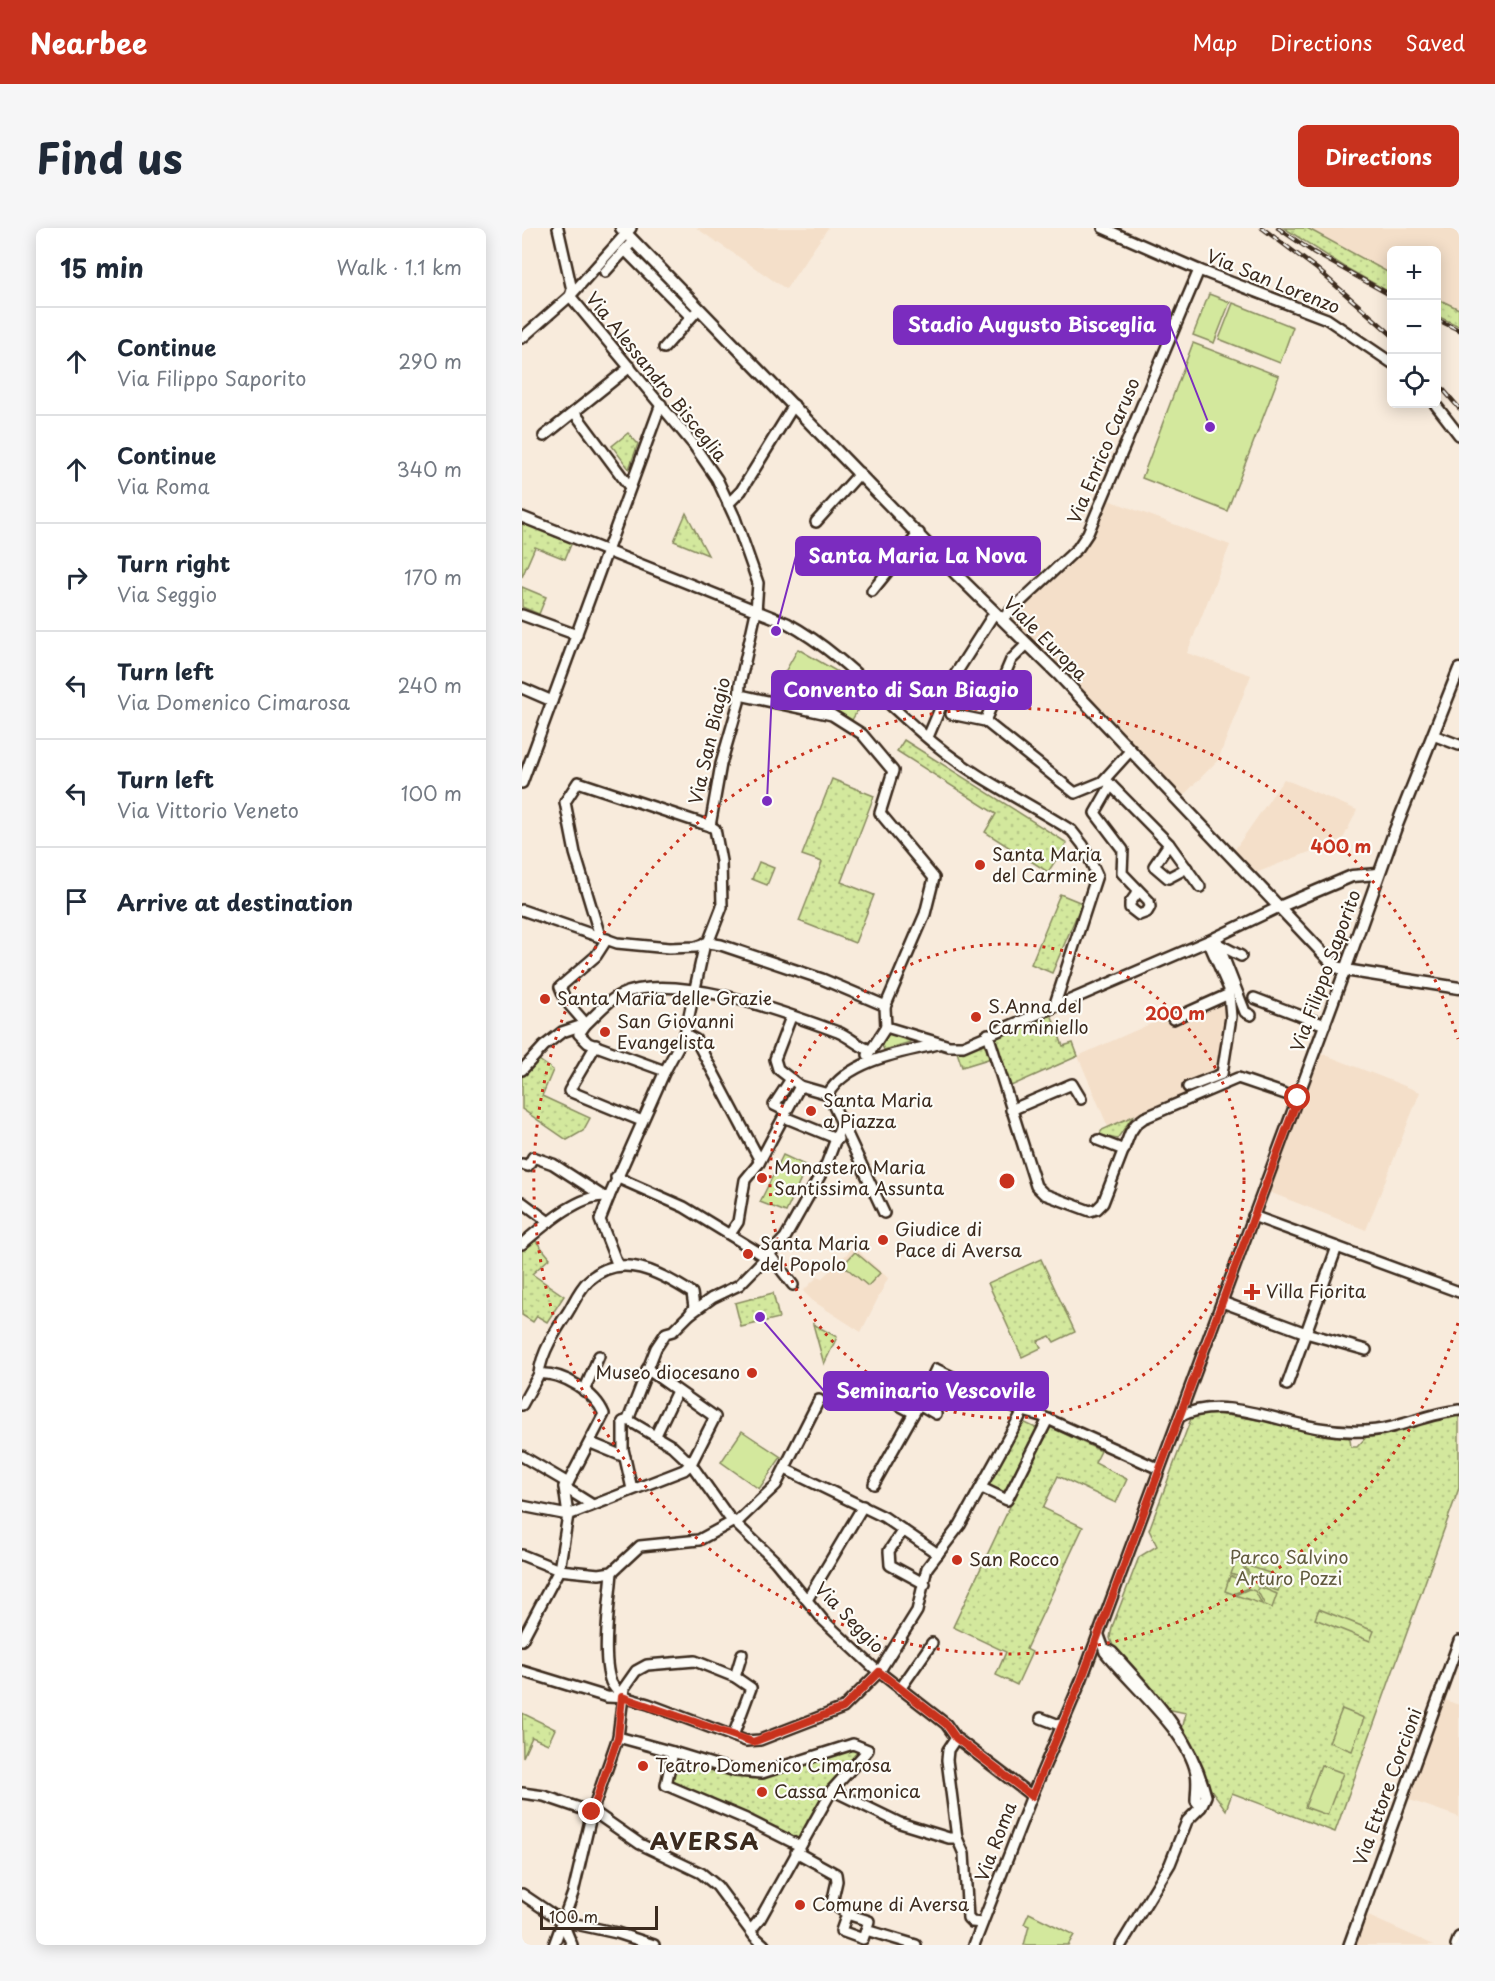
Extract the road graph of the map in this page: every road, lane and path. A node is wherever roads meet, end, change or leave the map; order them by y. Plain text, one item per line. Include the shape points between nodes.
1 (558, 228) edge
2 (1103, 228) edge
3 (628, 233) edge
4 (625, 250) junction
5 (1198, 270) junction
6 (605, 272) dead end
7 (570, 296) junction
8 (695, 313) junction
9 (522, 338) edge
10 (664, 348) dead end
11 (1387, 360) edge
12 (630, 367) junction
13 (660, 404) junction
14 (794, 405) junction
15 (1438, 408) edge
16 (574, 412) junction
17 (1459, 435) edge
18 (544, 436) dead end
19 (860, 473) junction
20 (629, 486) junction
21 (728, 504) junction
22 (522, 517) edge
23 (816, 522) dead end
24 (919, 533) junction
25 (607, 551) junction
26 (872, 591) dead end
27 (756, 612) junction
28 (522, 615) edge
29 (999, 616) junction
30 (577, 635) junction
31 (1028, 644) junction
32 (1459, 669) edge
33 (522, 688) edge
34 (740, 695) junction
35 (552, 701) junction
36 (951, 714) dead end
37 (984, 721) junction
38 (1432, 735) junction
39 (928, 737) junction
40 (1459, 746) edge
41 (1131, 750) junction
42 (1108, 782) junction
43 (522, 783) edge
44 (710, 826) junction
45 (1169, 844) junction
46 (1187, 868) junction
47 (1378, 874) junction
48 (1200, 886) dead end
49 (1138, 892) dead end
50 (1278, 907) junction
51 (522, 910) edge
52 (604, 938) junction
53 (1214, 941) junction
54 (707, 943) junction
55 (1241, 956) dead end
56 (1345, 970) junction
57 (1459, 988) edge
58 (696, 992) junction
59 (1229, 994) junction
60 (1254, 998) dead end
61 (1054, 1006) junction
62 (885, 1007) junction
63 (1251, 1015) dead end
64 (791, 1017) junction
65 (1173, 1019) dead end
66 (586, 1024) junction
67 (1325, 1025) junction
68 (886, 1027) junction
69 (685, 1034) junction
70 (988, 1034) junction
71 (940, 1044) junction
72 (596, 1045) junction
73 (870, 1050) junction
74 (870, 1063) junction
75 (522, 1070) edge
76 (665, 1071) junction
77 (790, 1079) junction
78 (800, 1086) junction
79 (1188, 1087) dead end
80 (1081, 1093) dead end
81 (828, 1094) junction
82 (1298, 1098) junction
83 (1011, 1110) junction
84 (785, 1114) junction
85 (642, 1121) junction
86 (842, 1123) junction
87 (838, 1139) junction
88 (1098, 1140) dead end
89 (1124, 1150) junction
90 (759, 1163) junction
91 (522, 1164) edge
92 (616, 1178) junction
93 (605, 1196) junction
94 (522, 1202) edge
95 (884, 1213) dead end
96 (1253, 1216) junction
97 (549, 1222) junction
98 (730, 1234) junction
99 (522, 1244) edge
100 (1337, 1247) junction
101 (767, 1256) junction
102 (618, 1266) junction
103 (793, 1285) dead end
104 (1459, 1292) edge
105 (1222, 1302) junction
106 (690, 1314) junction
107 (1306, 1333) junction
108 (1366, 1350) dead end
109 (599, 1356) dead end
110 (647, 1369) junction
111 (539, 1374) junction
112 (857, 1383) dead end
113 (1287, 1385) dead end
114 (584, 1391) junction
115 (677, 1391) junction
116 (819, 1400) dead end
117 (522, 1404) edge
118 (919, 1404) junction
119 (1459, 1410) edge
120 (1023, 1411) junction
121 (914, 1413) junction
122 (604, 1414) junction
123 (936, 1414) dead end
124 (1179, 1417) junction
125 (1048, 1419) junction
126 (626, 1421) junction
127 (656, 1436) junction
128 (591, 1443) junction
129 (522, 1456) edge
130 (625, 1457) junction
131 (692, 1464) junction
132 (787, 1464) junction
133 (1159, 1469) junction
134 (874, 1484) dead end
135 (566, 1485) junction
136 (982, 1488) junction
137 (632, 1489) junction
138 (591, 1504) junction
139 (522, 1506) edge
140 (863, 1506) junction
141 (568, 1515) junction
142 (735, 1522) junction
143 (903, 1530) junction
144 (938, 1554) junction
145 (522, 1555) edge
146 (559, 1570) junction
147 (612, 1572) junction
148 (925, 1584) junction
149 (807, 1600) junction
150 (1098, 1633) junction
151 (522, 1640) edge
152 (1459, 1641) edge
153 (932, 1643) dead end
154 (742, 1654) dead end
155 (522, 1671) edge
156 (879, 1672) junction
157 (735, 1677) junction
158 (900, 1689) junction
159 (622, 1697) junction
160 (1041, 1718) dead end
161 (1062, 1726) junction
162 (733, 1736) junction
163 (618, 1737) junction
164 (956, 1738) junction
165 (673, 1752) junction
166 (832, 1790) junction
167 (522, 1792) edge
168 (1032, 1796) junction
169 (592, 1812) junction
170 (953, 1838) junction
171 (798, 1849) junction
172 (522, 1894) edge
173 (847, 1914) junction
174 (562, 1921) junction
175 (982, 1923) junction
176 (751, 1930) junction
177 (866, 1930) junction
178 (1459, 1937) edge
179 (554, 1945) edge
180 (572, 1945) edge
181 (654, 1945) edge
182 (764, 1945) edge
183 (916, 1945) edge
184 (974, 1945) edge
185 (1121, 1945) edge
186 (1349, 1945) edge
187 (1456, 1945) edge

1 - 7 street, Via Alessandro Bisceglia via 572,290
2 - 5 street, Via San Lorenzo
3 - 4 street
3 - 7 street
3 - 8 main road, Viale Europa
4 - 6 street
4 - 8 street
5 - 11 street, Via San Lorenzo via 1327,319
5 - 29 street, Via Enrico Caruso via 1089,533 1078,548
7 - 9 street
7 - 12 street, Via Alessandro Bisceglia
8 - 10 street
8 - 14 main road, Viale Europa
12 - 13 street, Via Alessandro Bisceglia
12 - 16 street
13 - 20 street
13 - 21 street, Via Alessandro Bisceglia via 717,479
14 - 19 main road, Viale Europa
14 - 21 street via 741,491
15 - 17 street
16 - 18 street
16 - 20 street
19 - 23 street
19 - 24 main road, Viale Europa
20 - 25 street
21 - 27 street, Via Alessandro Bisceglia via 758,583
22 - 25 street
24 - 26 street
24 - 29 main road, Viale Europa
25 - 27 street
25 - 30 street
27 - 34 street, Via San Biagio
27 - 39 street via 806,633
28 - 30 street
29 - 31 main road, Viale Europa
29 - 39 street, Via Enrico Caruso via 959,668
30 - 35 street
31 - 37 street via 1011,660
31 - 41 main road, Viale Europa
32 - 38 main road, Via Filippo Saporito
33 - 35 street
34 - 44 street, Via San Biagio via 721,764
34 - 62 street via 832,715 862,734 892,771 880,813 934,878 925,914
35 - 43 street
36 - 37 street
37 - 42 street via 1075,793
38 - 40 street
38 - 47 main road, Via Filippo Saporito
39 - 61 street via 958,763 1072,831 1083,845 1097,875
41 - 42 street
41 - 50 main road, Viale Europa
42 - 45 street
42 - 49 street via 1095,813 1123,850 1122,873
44 - 52 street via 578,782 564,802 575,853
44 - 54 street, Via San Biagio via 715,829 718,843 722,907
45 - 46 street
45 - 46 street via 1154,866 1156,870 1168,878
46 - 48 street
47 - 50 main road, Via Filippo Saporito via 1352,876
47 - 56 main road, Via Filippo Saporito
50 - 53 street
50 - 56 main road, Viale Europa via 1335,966
51 - 52 street
52 - 54 street via 669,948
52 - 66 street via 596,956 560,987 566,1001
53 - 55 street
53 - 59 street
53 - 61 street
53 - 63 street via 1245,1012
54 - 58 street, Via San Biagio
54 - 62 street via 822,980
56 - 57 main road
56 - 67 street, Via Filippo Saporito
58 - 64 street via 755,1003
58 - 66 street via 669,987 630,991 618,995
58 - 69 street, Via San Biagio
59 - 65 street
59 - 79 street via 1231,1017 1222,1074
60 - 67 street
61 - 70 street
62 - 68 street
64 - 73 street via 838,1033
64 - 77 street via 775,1059 778,1069
66 - 72 street via 579,1034
66 - 75 street via 562,1032
67 - 82 street, Via Filippo Saporito
68 - 71 street
68 - 73 street
69 - 76 street, Via San Biagio
69 - 90 street via 696,1040
70 - 71 street via 963,1046
70 - 83 street
71 - 74 street
72 - 76 street
72 - 85 street via 569,1091
73 - 74 street
74 - 81 street via 843,1076
76 - 85 street, Via San Biagio
77 - 78 street
77 - 84 street via 774,1105
78 - 81 street
78 - 84 street
80 - 83 street via 1072,1084
81 - 86 street
82 - 89 street via 1249,1080 1234,1079 1139,1121 1132,1128
82 - 96 street, Via Filippo Saporito
83 - 89 street via 1036,1186 1044,1194 1085,1210 1101,1207
84 - 87 street
84 - 90 street
85 - 92 street, Via San Biagio
86 - 87 street via 836,1134
86 - 95 street
87 - 101 street via 797,1220
88 - 89 street
90 - 98 street via 745,1180 738,1222
91 - 93 street via 528,1166 533,1157 553,1164
92 - 93 street, Via San Biagio
92 - 98 street via 684,1207
93 - 97 street via 564,1211
93 - 102 street, Via San Biagio via 600,1220
94 - 97 street
96 - 100 street
96 - 105 street, Via Filippo Saporito
97 - 99 street
98 - 101 street
100 - 104 street
100 - 107 street
101 - 103 street
101 - 106 street via 739,1284
102 - 106 street via 656,1273 692,1293 694,1307
102 - 111 street via 594,1276 580,1291
105 - 107 street
105 - 124 street, Via Filippo Saporito
106 - 110 street via 663,1338
107 - 108 street
107 - 113 street
109 - 114 street
110 - 115 street
110 - 126 street
111 - 114 street via 554,1376
111 - 117 street
112 - 121 street
114 - 122 street
115 - 127 street
115 - 131 street via 715,1417
116 - 132 street
118 - 120 street via 936,1369
118 - 121 street
118 - 123 street
119 - 124 street via 1431,1413 1391,1427 1367,1430 1320,1428 1245,1412 1204,1408
120 - 125 street
120 - 136 street
121 - 134 street
122 - 126 street, Via Seggio
122 - 128 street
124 - 133 street, Via Roma
125 - 133 street
125 - 136 street via 1007,1500
126 - 127 street, Via Seggio
126 - 130 street via 622,1436
127 - 131 street, Via Seggio
128 - 130 street
128 - 135 street
129 - 135 street
130 - 137 street
131 - 137 street
131 - 142 street, Via Seggio
132 - 140 street
132 - 142 street via 776,1485
133 - 150 street, Via Roma
135 - 138 street
135 - 141 street
136 - 144 street
137 - 138 street
138 - 141 street
139 - 141 street
140 - 143 street
140 - 149 street
141 - 146 street
142 - 147 street via 699,1540 640,1546
142 - 149 street, Via Seggio
143 - 144 street
143 - 148 street via 889,1551 890,1565
144 - 148 street via 927,1568
145 - 146 street
146 - 147 street
146 - 151 street
147 - 159 street via 609,1668 611,1681
148 - 156 street via 910,1625
149 - 156 street, Via Seggio
150 - 161 street, Via Roma
150 - 185 street via 1104,1648 1148,1691 1172,1722 1194,1756 1200,1783 1196,1801 1201,1807 1187,1821 1170,1864
152 - 186 street, Via Ettore Corcioni
153 - 158 street
154 - 157 street
155 - 159 street via 607,1697
156 - 158 street, Via Seggio
156 - 162 street via 850,1704 828,1716 753,1742
157 - 159 street via 695,1661 647,1665 636,1671
157 - 162 street via 751,1688
158 - 164 street, Via Seggio via 946,1724
159 - 162 street
159 - 163 street
160 - 161 street
161 - 168 street, Via Roma
163 - 165 street
163 - 169 street
164 - 168 street, Via Seggio via 1000,1763
164 - 170 street via 947,1760
165 - 166 street via 735,1771 762,1773 844,1746 854,1744 868,1750
165 - 171 street via 666,1785 746,1819
166 - 170 street via 900,1823
166 - 171 street
167 - 169 street
168 - 175 street, Via Roma
169 - 174 street
169 - 176 street via 640,1844 709,1878
170 - 175 street via 964,1854 968,1918
171 - 173 street via 836,1874 832,1903
171 - 176 street
172 - 174 street
173 - 177 street via 869,1921
173 - 177 street via 841,1931 863,1939
174 - 179 street
174 - 180 street
174 - 181 street
175 - 184 street, Via Roma
176 - 182 street
177 - 183 street
178 - 187 street

